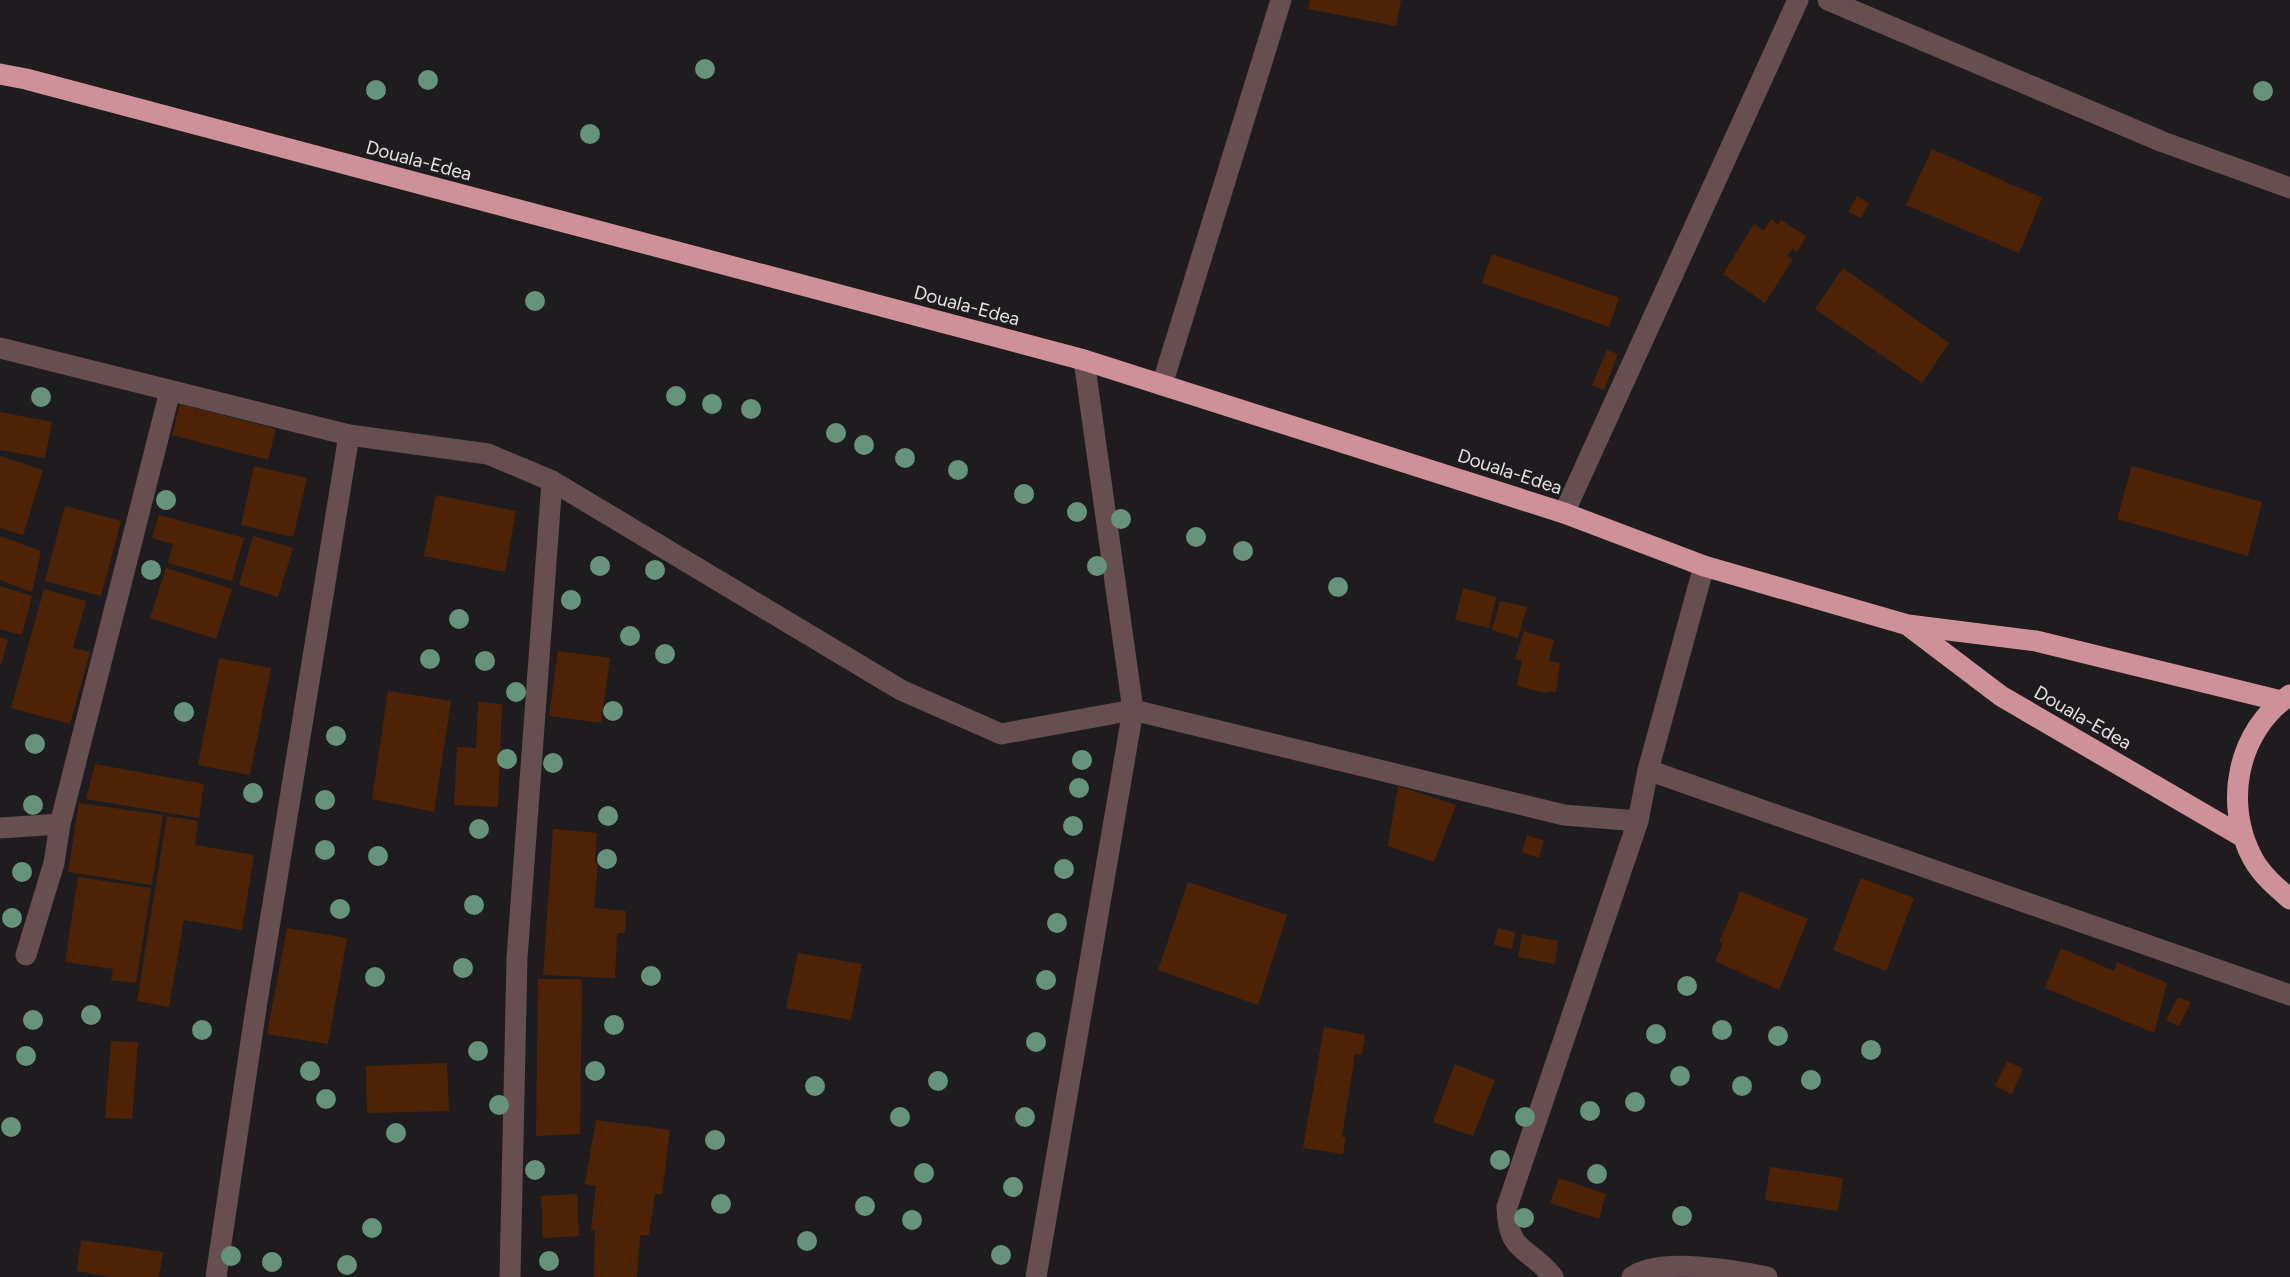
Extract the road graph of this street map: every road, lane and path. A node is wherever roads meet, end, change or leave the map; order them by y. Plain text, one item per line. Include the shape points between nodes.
1 (1280, 0) edge
2 (1798, 0) edge
3 (1828, 0) edge
4 (0, 74) edge
5 (2290, 188) edge
6 (0, 348) edge
7 (1084, 360) junction
8 (1162, 385) junction
9 (170, 391) junction
10 (349, 435) junction
11 (552, 481) junction
12 (1564, 513) junction
13 (1704, 566) junction
14 (1908, 625) junction
15 (2285, 698) edge
16 (1133, 710) junction
17 (1647, 770) junction
18 (1638, 821) junction
19 (60, 824) junction
20 (0, 828) edge
21 (2243, 837) junction
22 (2290, 899) edge
23 (26, 956) dead end
24 (2290, 995) edge
25 (216, 1277) edge
26 (510, 1277) edge
27 (1036, 1277) edge
28 (1553, 1277) edge
29 (1632, 1277) edge
30 (1767, 1277) edge

1 - 8 street
2 - 12 street
3 - 5 street via 2163,142
4 - 7 highway, Douala-Edea
6 - 9 street
7 - 8 highway, Douala-Edea
7 - 16 street
8 - 12 highway, Douala-Edea
9 - 10 street
9 - 19 street
10 - 11 street via 488,454
10 - 25 street
11 - 16 street via 901,690 1001,733
11 - 26 street via 517,958
12 - 13 highway, Douala-Edea
13 - 14 highway, Douala-Edea
13 - 17 street
14 - 15 highway, Douala-Edea via 2036,641
14 - 21 highway, Douala-Edea via 2001,696
15 - 21 highway via 2256,729 2240,764 2236,800
16 - 18 street via 1564,815
16 - 27 street
17 - 18 street
17 - 24 street
18 - 28 street via 1507,1207 1508,1228 1515,1242
19 - 20 street
19 - 23 street via 54,863
21 - 22 highway via 2254,861
29 - 30 street via 1641,1271 1690,1266

